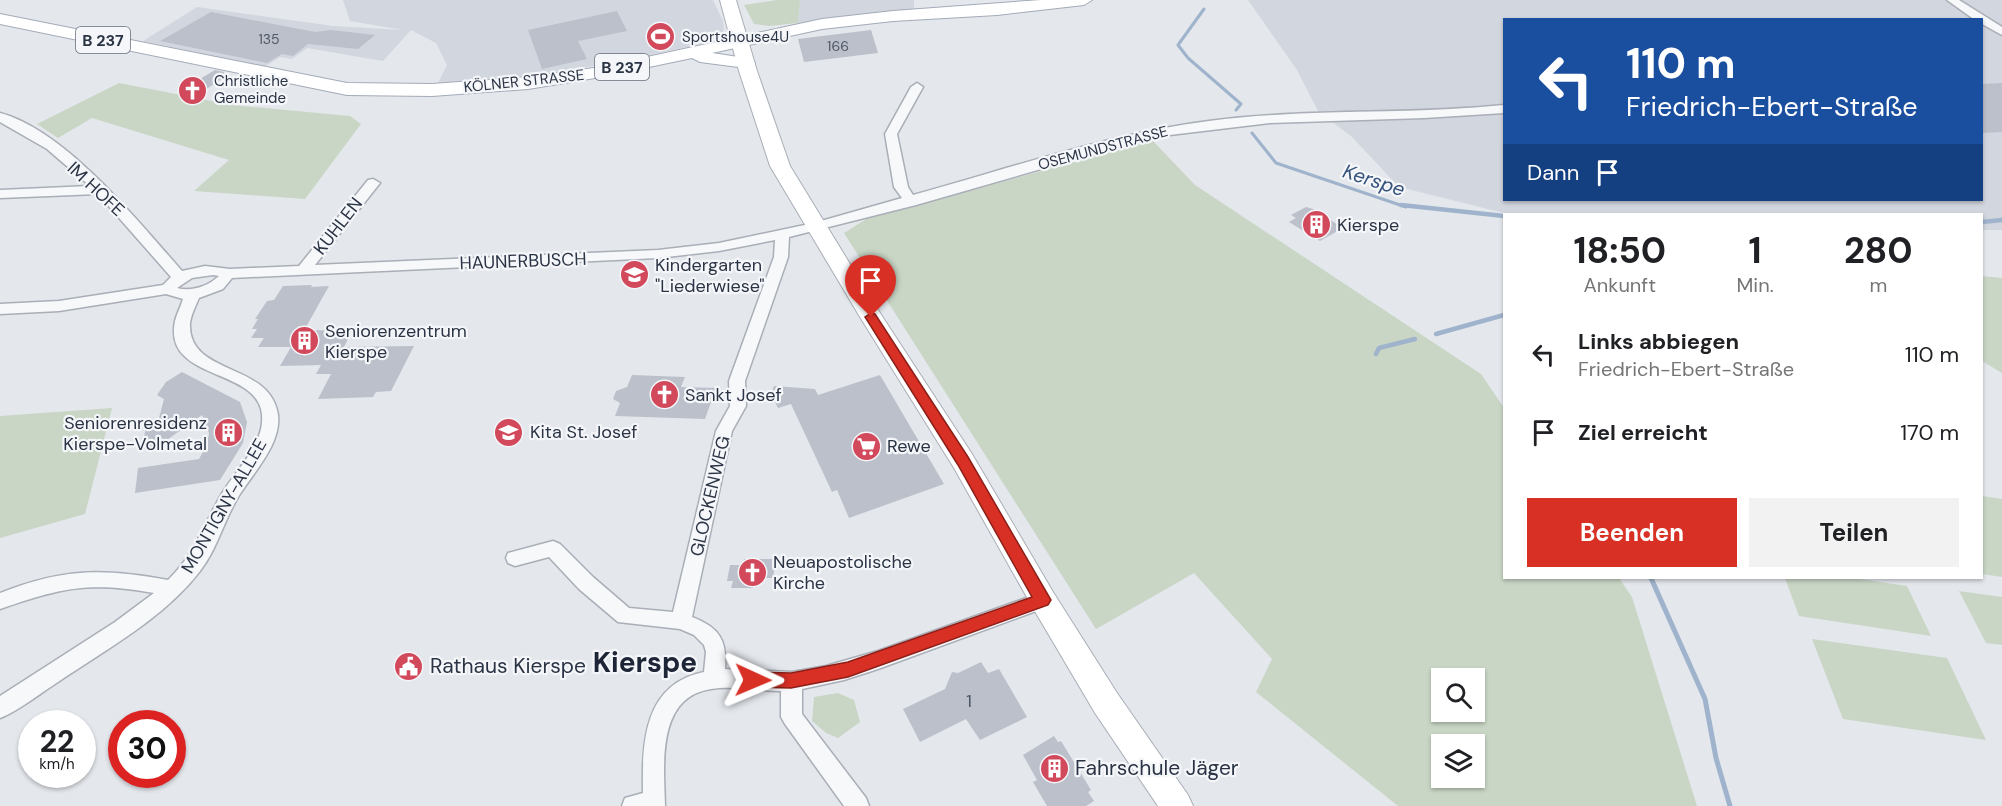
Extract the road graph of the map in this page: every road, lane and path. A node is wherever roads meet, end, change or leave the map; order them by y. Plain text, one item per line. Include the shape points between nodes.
1 (728, 0) edge
2 (1084, 0) edge
3 (1952, 0) edge
4 (1976, 18) edge
5 (0, 19) edge
6 (1987, 26) edge
7 (2002, 32) edge
8 (741, 41) junction
9 (673, 56) junction
10 (746, 63) junction
11 (917, 87) dead end
12 (1503, 109) edge
13 (0, 117) edge
14 (373, 183) dead end
15 (103, 190) junction
16 (0, 194) edge
17 (911, 202) junction
18 (816, 228) junction
19 (782, 236) junction
20 (304, 270) junction
21 (228, 274) junction
22 (179, 277) junction
23 (168, 289) junction
24 (193, 293) junction
25 (0, 309) edge
26 (514, 558) dead end
27 (173, 589) junction
28 (1042, 600) junction
29 (0, 601) edge
30 (681, 621) junction
31 (714, 679) junction
32 (791, 681) junction
33 (0, 708) edge
34 (647, 804) edge
35 (858, 806) edge
36 (1177, 806) edge

1 - 8 main road
2 - 8 main road, KÖLNER STRASSE / B 237 via 858,19
3 - 4 street
5 - 9 main road, KÖLNER STRASSE / B 237 via 347,89 443,90 528,83
6 - 7 street
8 - 9 main road, KÖLNER STRASSE / B 237
8 - 10 main road
9 - 10 main road via 717,57
10 - 18 main road via 780,166
11 - 17 street via 891,134 902,187
12 - 17 street, OSEMUNDSTRASSE via 1286,118 1179,129 1134,137
13 - 15 street, IM HOFE via 34,134
14 - 20 street, KUHLEN
15 - 16 street
15 - 22 street, IM HOFE
17 - 18 street, OSEMUNDSTRASSE
18 - 19 street, HAUNERBUSCH
18 - 28 main road via 963,461
19 - 20 street, HAUNERBUSCH via 658,255
19 - 30 street, GLOCKENWEG via 780,256 737,381 738,406 724,432
20 - 21 street, HAUNERBUSCH
21 - 22 street, HAUNERBUSCH via 209,271
21 - 24 street via 216,287
22 - 23 street
23 - 24 street
23 - 25 street via 59,306
24 - 27 street, MONTIGNY-ALLEE via 181,326 187,347 197,359 245,382 264,397 269,410 267,434 254,459 226,500 195,564
26 - 30 street via 552,549 625,616
27 - 29 street via 124,579 72,578
27 - 33 street, MONTIGNY-ALLEE via 146,612
28 - 32 street via 848,670
28 - 36 main road
30 - 31 street via 701,629 712,640 716,652
31 - 32 street
31 - 34 street via 687,686 670,701 661,717
32 - 35 street via 792,717

